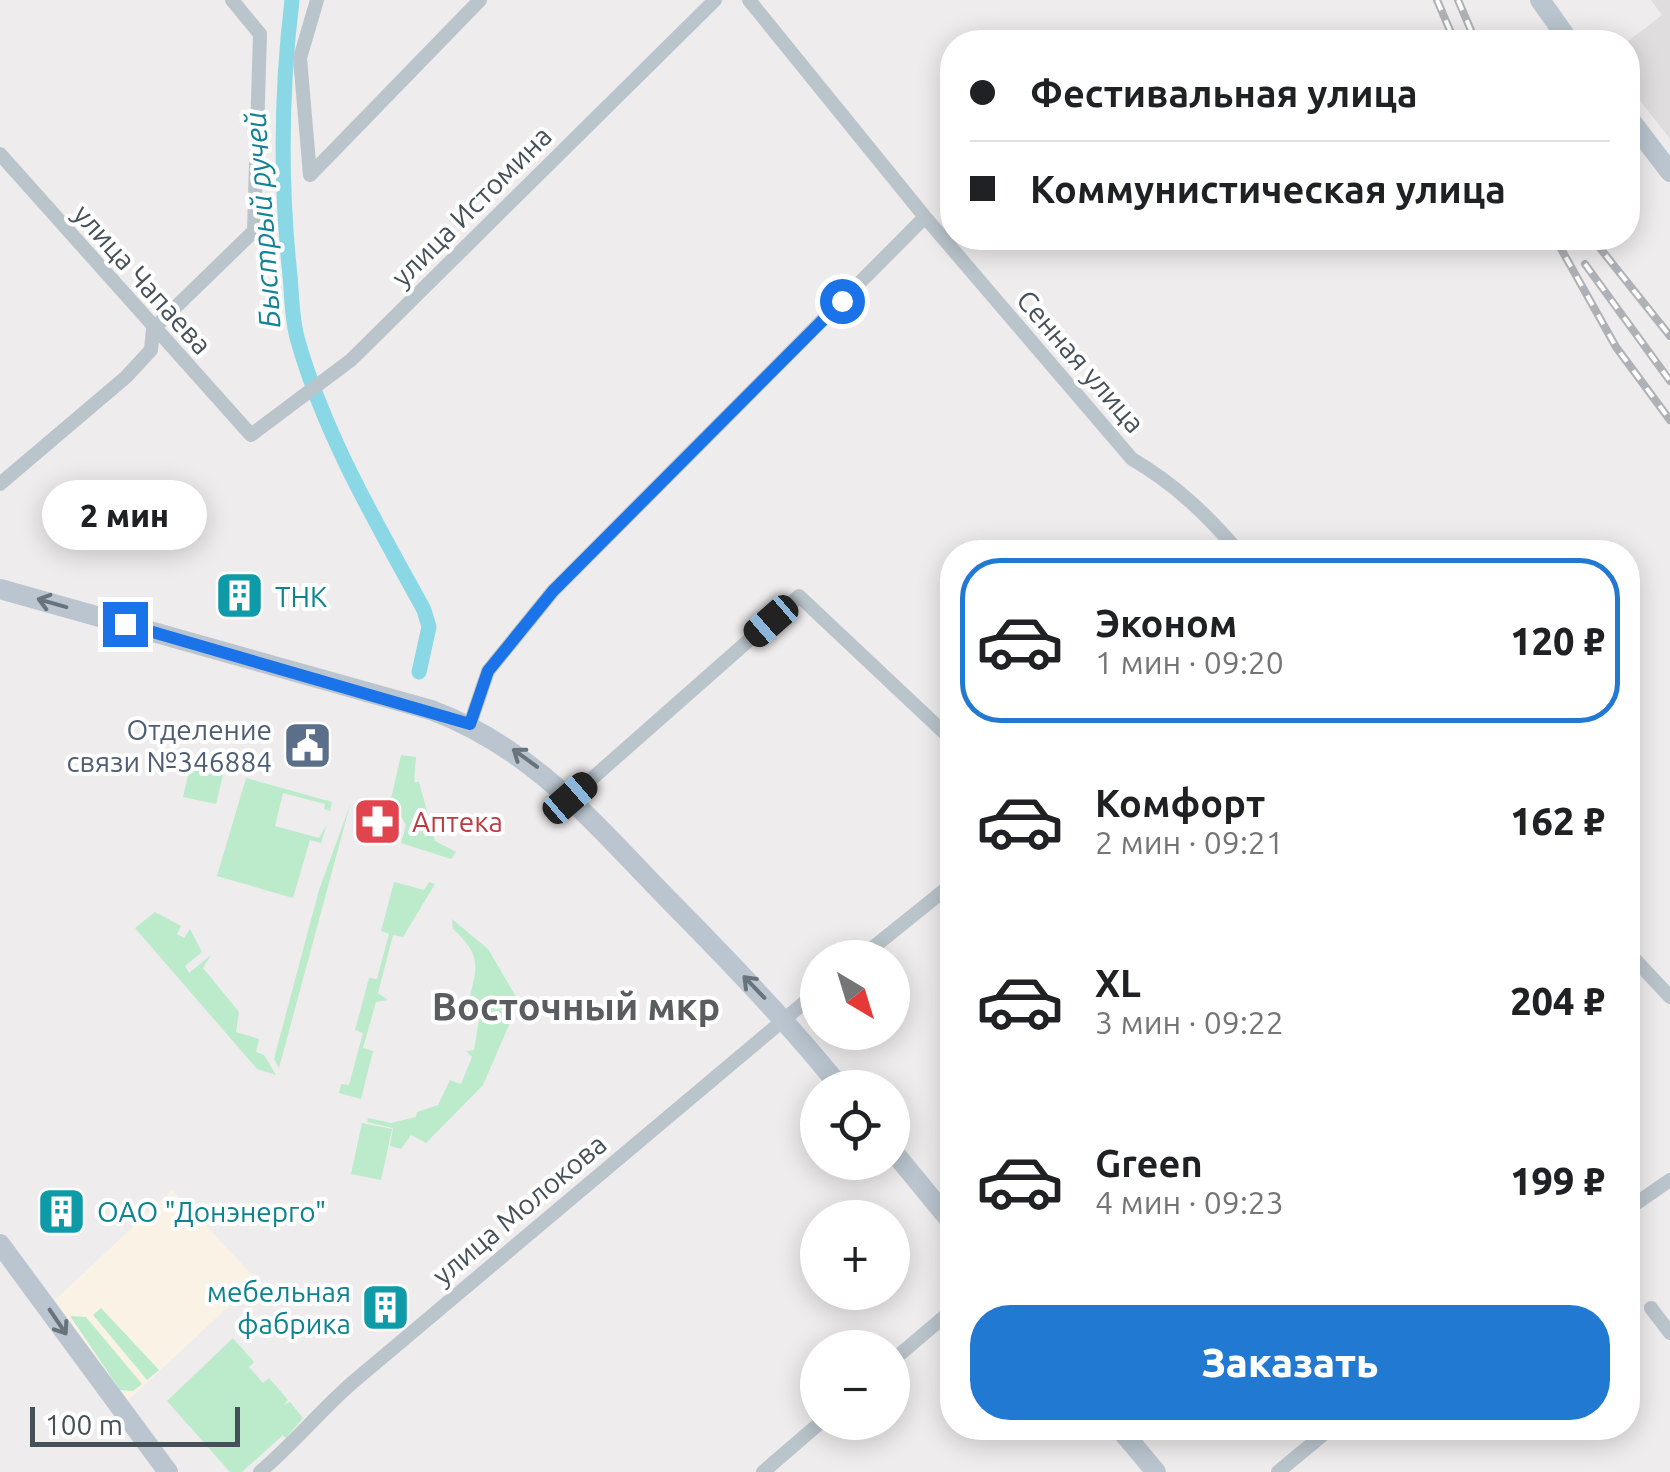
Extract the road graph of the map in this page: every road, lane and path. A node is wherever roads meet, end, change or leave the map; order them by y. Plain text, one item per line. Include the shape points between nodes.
1 (232, 0) edge
2 (318, 0) edge
3 (480, 0) edge
4 (715, 0) edge
5 (749, 0) edge
6 (1540, 0) edge
7 (1561, 30) edge
8 (1640, 133) edge
9 (0, 154) edge
10 (1670, 172) edge
11 (925, 217) junction
12 (940, 235) edge
13 (953, 250) edge
14 (153, 329) junction
15 (251, 435) joint
16 (0, 484) edge
17 (1229, 540) edge
18 (0, 589) edge
19 (470, 724) junction
20 (940, 729) edge
21 (570, 798) junction
22 (940, 894) edge
23 (882, 940) edge
24 (1640, 965) edge
25 (1670, 997) edge
26 (800, 1005) edge
27 (784, 1018) junction
28 (826, 1070) edge
29 (910, 1172) edge
30 (1670, 1180) edge
31 (1640, 1201) edge
32 (940, 1208) edge
33 (0, 1244) edge
34 (1652, 1308) dead end
35 (940, 1320) edge
36 (1670, 1333) edge
37 (910, 1346) edge
38 (800, 1440) edge
39 (1129, 1440) edge
40 (1317, 1440) edge
41 (168, 1472) edge
42 (260, 1472) edge
43 (763, 1472) edge
44 (1156, 1472) edge
45 (1278, 1472) edge

1 - 14 street via 260,34 254,231
2 - 3 street via 300,58 310,175
4 - 15 street, улица Истомина via 351,360
5 - 11 street, Сенная улица
6 - 7 street
8 - 10 street
9 - 14 street, улица Чапаева
11 - 12 street, Сенная улица
11 - 19 street via 553,591 488,671
13 - 17 street, Сенная улица via 1132,460 1165,478
14 - 15 street, улица Чапаева
14 - 16 street via 151,350 129,373
19 -> 18 street
21 -> 19 street via 526,758
20 - 21 street via 799,596
27 -> 21 street
22 - 23 street
24 - 25 street
26 - 27 street, улица Молокова
27 - 28 street
27 - 42 street, улица Молокова via 332,1400
29 - 32 street
30 - 31 street
33 -> 41 street
34 - 36 street
35 - 37 street
38 - 43 street
39 - 44 street
40 - 45 street

